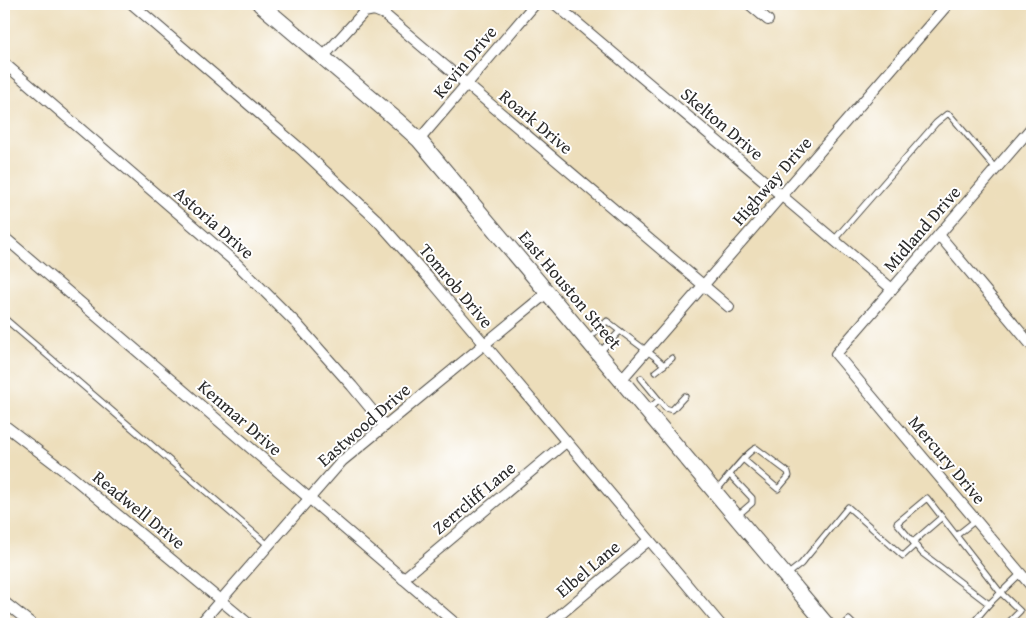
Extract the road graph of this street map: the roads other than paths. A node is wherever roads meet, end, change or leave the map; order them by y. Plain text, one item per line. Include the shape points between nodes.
1 (132, 4) edge
2 (260, 4) edge
3 (535, 4) edge
4 (554, 4) edge
5 (749, 4) edge
6 (948, 4) edge
7 (768, 20) dead end
8 (323, 57) junction
9 (4, 63) edge
10 (467, 85) junction
11 (1032, 127) edge
12 (418, 140) junction
13 (996, 169) junction
14 (781, 196) junction
15 (939, 235) junction
16 (4, 237) edge
17 (834, 240) junction
18 (704, 285) junction
19 (892, 289) junction
20 (548, 292) junction
21 (729, 307) dead end
22 (4, 318) edge
23 (620, 331) junction
24 (587, 340) junction
25 (485, 345) junction
26 (1032, 346) edge
27 (646, 351) junction
28 (599, 354) junction
29 (836, 354) joint
30 (672, 358) dead end
31 (664, 365) junction
32 (655, 372) dead end
33 (641, 378) dead end
34 (621, 380) junction
35 (685, 396) dead end
36 (659, 400) junction
37 (646, 410) junction
38 (4, 425) edge
39 (385, 426) junction
40 (566, 442) junction
41 (743, 460) junction
42 (730, 475) junction
43 (715, 492) junction
44 (309, 498) junction
45 (736, 517) junction
46 (942, 517) junction
47 (976, 520) junction
48 (957, 535) junction
49 (649, 540) junction
50 (914, 544) junction
51 (268, 545) junction
52 (1021, 573) junction
53 (786, 576) junction
54 (403, 580) junction
55 (1032, 587) edge
56 (1000, 592) junction
57 (221, 600) junction
58 (4, 602) edge
59 (989, 604) junction
60 (32, 624) edge
61 (200, 624) edge
62 (249, 624) edge
63 (456, 624) edge
64 (549, 624) edge
65 (720, 624) edge
66 (826, 624) edge
67 (845, 624) edge
68 (853, 624) edge
69 (972, 624) edge
70 (1007, 624) edge

1 - 25 street, Tomrob Drive via 304,150 378,221
2 - 8 main road, East Houston Street
3 - 10 street, Kevin Drive
4 - 14 street, Skelton Drive
5 - 7 street
6 - 14 street, Highway Drive
8 - 10 street, Roark Drive via 356,19 364,12 374,10 384,14
8 - 12 main road, East Houston Street
9 - 39 street, Astoria Drive via 236,263 296,323
10 - 12 street, Kevin Drive
10 - 18 street, Roark Drive
11 - 13 street, Midland Drive
12 - 20 main road, East Houston Street
13 - 15 street, Midland Drive
13 - 17 lane via 947,114 936,122
14 - 17 street, Skelton Drive
14 - 18 street, Highway Drive
15 - 19 street, Midland Drive
15 - 26 street
16 - 44 street, Kenmar Drive
17 - 19 street, Skelton Drive
18 - 21 street, Roark Drive
18 - 27 street, Highway Drive
19 - 29 street, Midland Drive
20 - 24 main road, East Houston Street
20 - 25 street, Eastwood Drive
22 - 51 lane
23 - 24 lane via 608,321
23 - 27 lane
23 - 28 lane
24 - 28 main road, East Houston Street
25 - 39 street, Eastwood Drive
25 - 40 street, Tomrob Drive
27 - 31 lane
27 - 34 street, Highway Drive
28 - 34 main road, East Houston Street
29 - 47 street, Mercury Drive
30 - 31 lane
31 - 32 lane
33 - 36 lane
34 - 37 main road, East Houston Street
35 - 36 lane via 672,410 665,408
36 - 37 lane
37 - 43 main road, East Houston Street
38 - 57 street, Readwell Drive
39 - 44 street, Eastwood Drive via 342,461
40 - 49 street, Tomrob Drive
40 - 54 street, Zerrcliff Lane
41 - 41 lane via 756,448 789,476 778,489
41 - 42 lane
42 - 43 lane
42 - 45 lane via 752,498 752,503
43 - 45 main road, East Houston Street
44 - 51 street, Eastwood Drive
44 - 54 street, Kenmar Drive
45 - 53 main road, East Houston Street
46 - 48 lane
46 - 50 lane
46 - 50 lane via 926,498 897,523
47 - 48 lane
47 - 52 street, Mercury Drive
48 - 56 lane
49 - 64 street, Elbel Lane
49 - 65 street, Tomrob Drive
50 - 53 lane via 903,556 848,507 801,564
50 - 59 lane
51 - 57 street, Eastwood Drive
52 - 55 street, Mercury Drive
52 - 56 lane
53 - 66 main road, East Houston Street
54 - 63 street, Kenmar Drive
56 - 59 lane
56 - 70 lane via 1020,611
57 - 61 street, Eastwood Drive
57 - 62 street, Readwell Drive
58 - 60 street
59 - 69 lane
67 - 68 lane via 849,620

